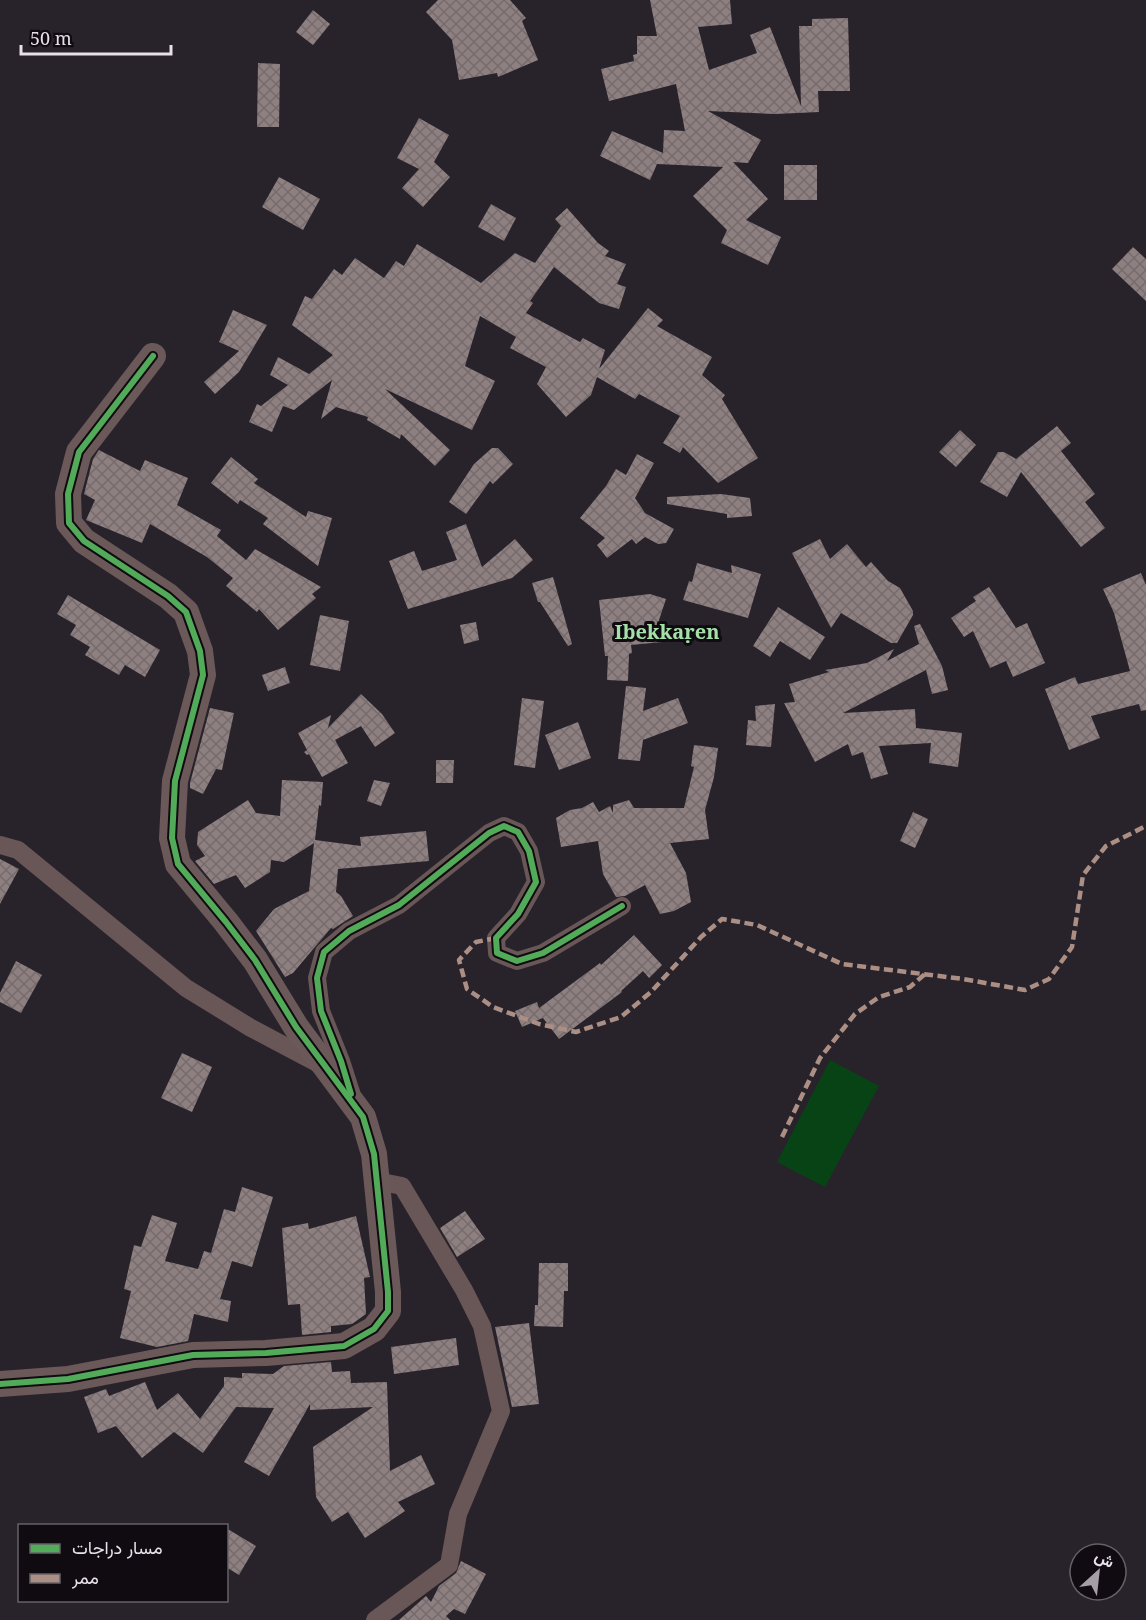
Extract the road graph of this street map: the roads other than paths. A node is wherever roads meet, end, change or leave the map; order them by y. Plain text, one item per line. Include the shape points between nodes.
1 (153, 356) dead end
2 (0, 845) edge
3 (622, 906) dead end
4 (327, 1068) junction
5 (355, 1106) junction
6 (377, 1181) junction
7 (0, 1384) edge
8 (375, 1620) edge

1 - 4 street via 79,452 68,494 69,523 84,541 186,612 200,651 203,675 174,781 172,838 178,864 255,960 296,1027
2 - 4 street via 18,850 186,988
3 - 5 street via 543,953 517,961 497,953 496,938 518,914 536,882 529,851 518,832 504,826 489,833 399,905 349,931 324,951 317,978 321,1011
4 - 5 street
5 - 6 street via 363,1117 374,1154
6 - 7 street via 388,1311 374,1329 344,1346 193,1355 68,1379
6 - 8 street via 402,1186 465,1290 482,1326 501,1411 458,1514 449,1565

